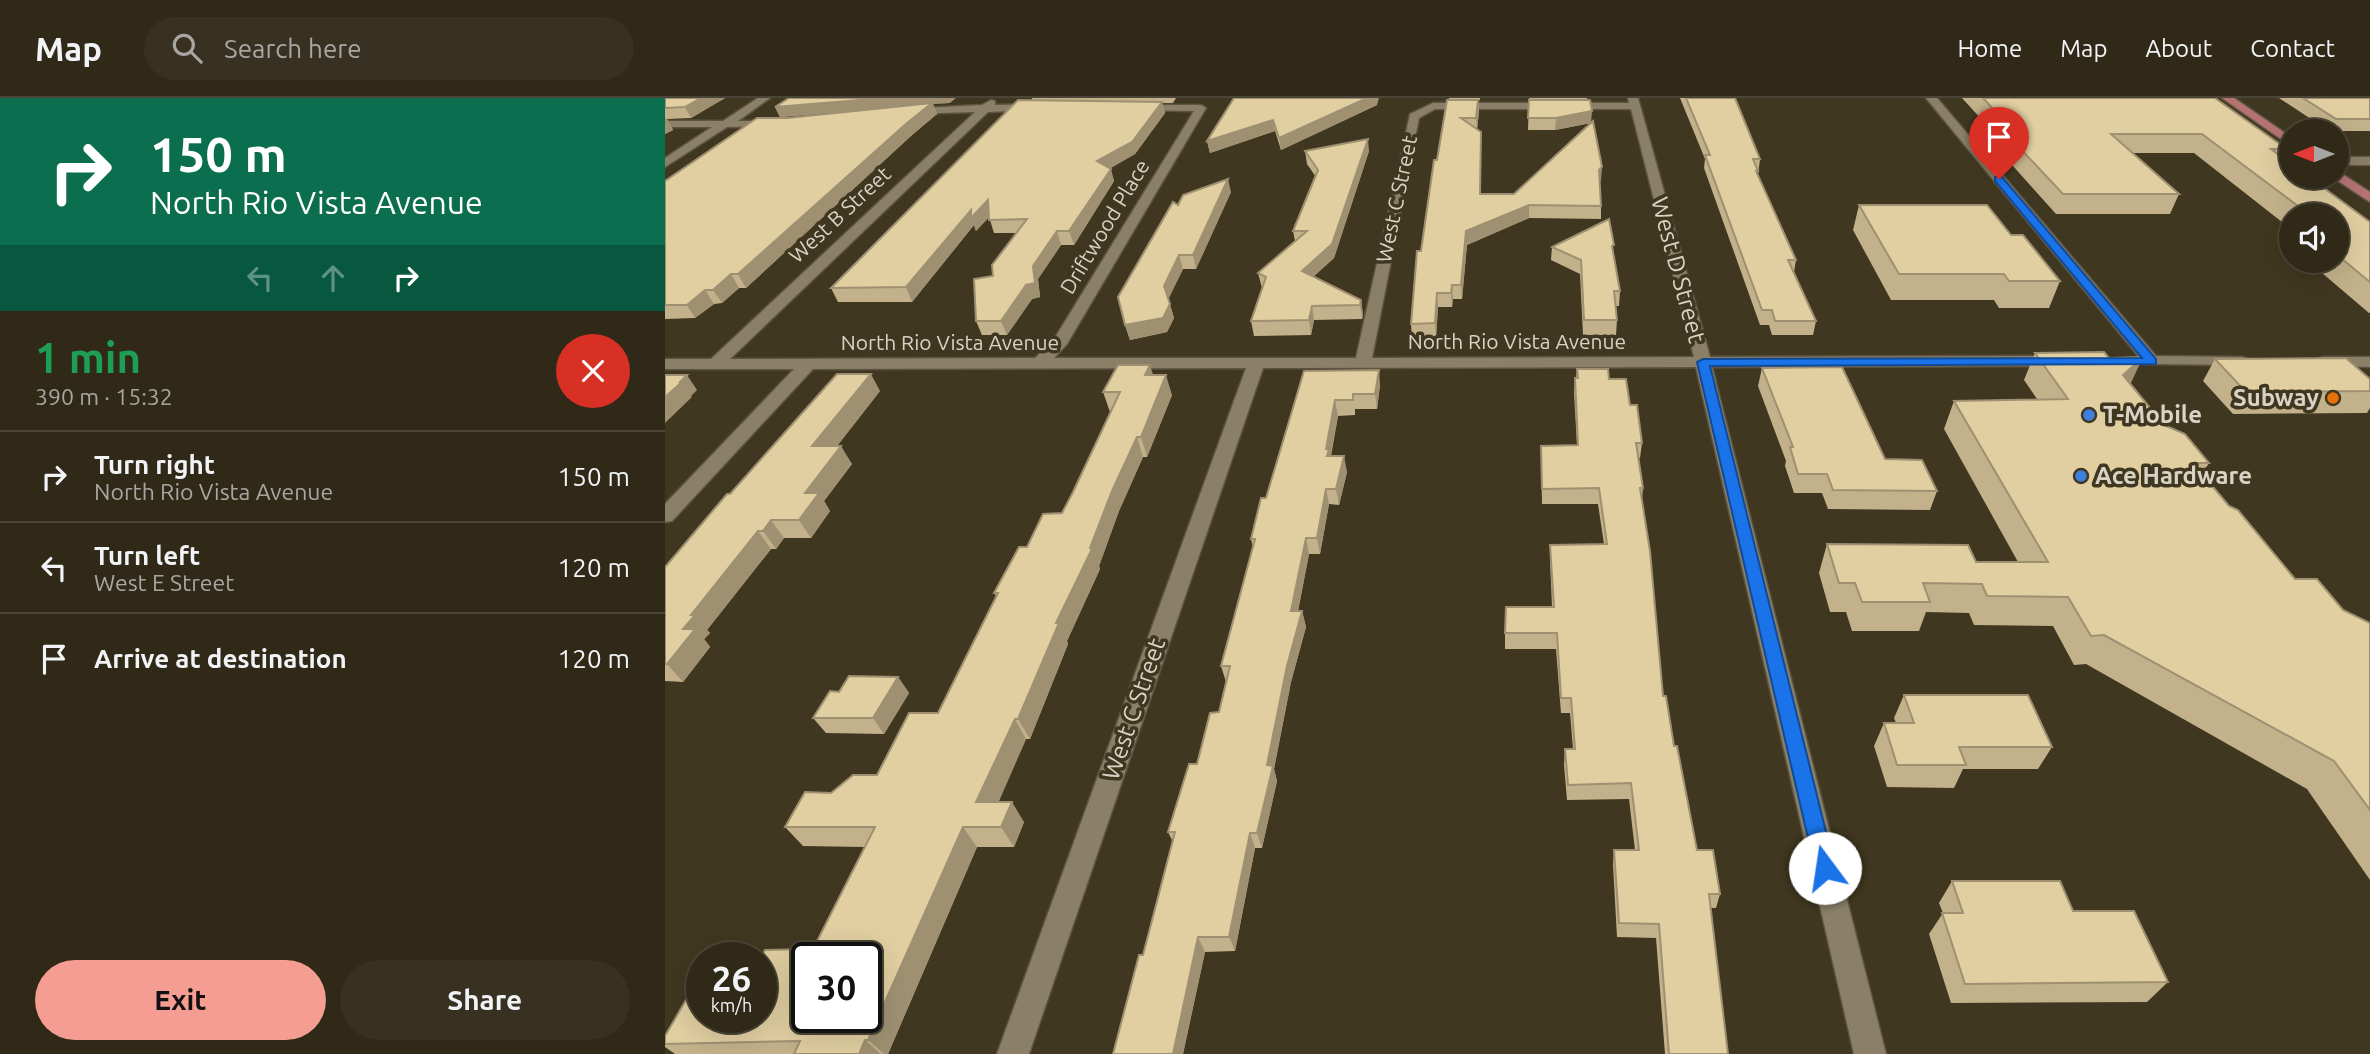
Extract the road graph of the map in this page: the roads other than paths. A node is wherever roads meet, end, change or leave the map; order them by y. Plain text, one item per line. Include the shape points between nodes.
1 (765, 98) edge
2 (1931, 98) edge
3 (2227, 98) edge
4 (992, 102) edge
5 (1634, 102) edge
6 (1056, 107) edge
7 (1123, 108) edge
8 (898, 112) edge
9 (665, 124) edge
10 (725, 124) junction
11 (792, 124) edge
12 (2279, 135) edge
13 (2349, 161) edge
14 (2370, 161) edge
15 (665, 163) edge
16 (2349, 183) edge
17 (2370, 198) edge
18 (2073, 361) edge
19 (2127, 361) edge
20 (2151, 361) junction
21 (1703, 362) junction
22 (2256, 362) edge
23 (2308, 362) edge
24 (2370, 362) edge
25 (1040, 363) junction
26 (1256, 363) junction
27 (1363, 363) junction
28 (665, 364) edge
29 (715, 364) junction
30 (808, 364) junction
31 (665, 516) edge
32 (1013, 1054) edge
33 (1870, 1054) edge

1 - 10 street
2 - 20 street
3 - 12 highway
4 - 6 street
4 - 8 street
4 - 29 street, West B Street
5 - 21 street, West D Street
5 - 27 street, West C Street via 1433,106 1414,116
7 - 25 street, Driftwood Place via 1201,108 1059,344
9 - 10 street
10 - 11 street
10 - 15 street
13 - 14 street
16 - 17 highway
18 - 21 street, North Rio Vista Avenue
19 - 20 street
20 - 22 street
21 - 27 street, North Rio Vista Avenue
21 - 33 street, West D Street
23 - 24 street
25 - 26 street, North Rio Vista Avenue
25 - 30 street, North Rio Vista Avenue
26 - 27 street, North Rio Vista Avenue
26 - 32 street, West C Street
28 - 29 street, North Rio Vista Avenue
29 - 30 street, North Rio Vista Avenue
30 - 31 street

